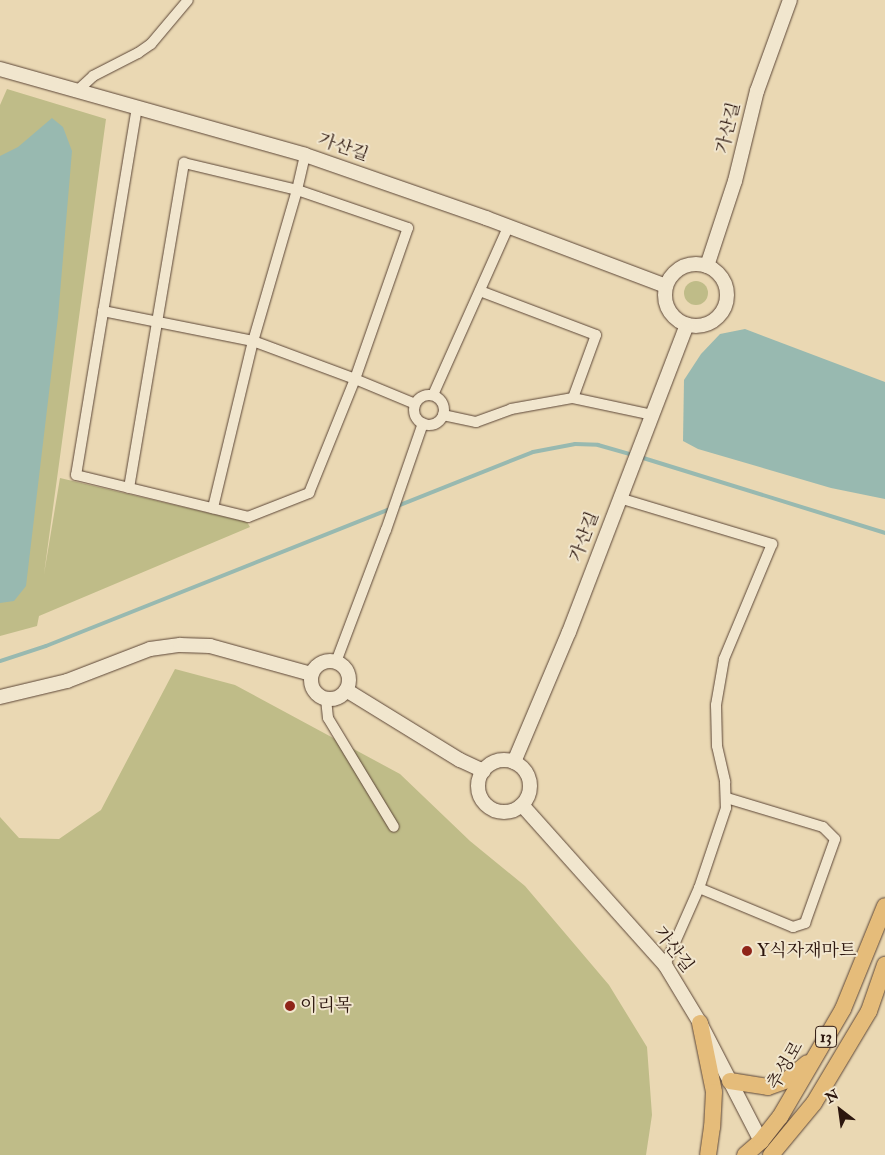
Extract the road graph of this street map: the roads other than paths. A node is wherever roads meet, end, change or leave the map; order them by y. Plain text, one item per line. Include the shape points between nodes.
1 (188, 0) edge
2 (790, 0) edge
3 (0, 69) edge
4 (76, 92) junction
5 (137, 107) junction
6 (305, 155) junction
7 (297, 190) junction
8 (508, 227) junction
9 (707, 266) junction
10 (666, 286) junction
11 (480, 291) junction
12 (103, 311) junction
13 (157, 322) junction
14 (687, 325) junction
15 (253, 340) junction
16 (355, 379) junction
17 (433, 395) junction
18 (573, 398) junction
19 (415, 404) junction
20 (443, 415) junction
21 (653, 415) junction
22 (423, 423) junction
23 (129, 488) junction
24 (619, 498) junction
25 (213, 508) junction
26 (336, 662) junction
27 (312, 674) junction
28 (346, 690) junction
29 (0, 697) edge
30 (326, 699) junction
31 (514, 762) junction
32 (484, 771) junction
33 (727, 798) junction
34 (522, 805) junction
35 (394, 827) dead end
36 (699, 888) junction
37 (885, 906) edge
38 (666, 965) junction
39 (885, 965) edge
40 (700, 1023) junction
41 (816, 1055) junction
42 (730, 1081) junction
43 (761, 1141) junction
44 (777, 1154) edge
45 (708, 1155) edge
46 (745, 1155) edge

1 - 4 street via 150,44 93,76
2 - 9 street, 가산길 via 757,91 735,181
3 - 4 street, 가산길
4 - 5 street, 가산길
5 - 6 street, 가산길
5 - 12 street
6 - 7 street
6 - 8 street, 가산길
7 - 13 street via 184,162
7 - 15 street
7 - 16 street via 408,228
8 - 10 street, 가산길
8 - 11 street
9 - 10 street via 687,265 670,277
9 - 14 street via 722,278 726,286 726,304 714,320
10 - 14 street via 666,305 671,314
11 - 17 street
11 - 18 street via 596,335
12 - 13 street
12 - 23 street via 76,475
13 - 15 street
13 - 23 street
14 - 21 street, 가산길
15 - 16 street
15 - 25 street
16 - 19 street
16 - 25 street via 309,493 248,517
17 - 19 street via 423,396
17 - 20 street via 443,405
18 - 20 street via 511,409 476,422
18 - 21 street
19 - 22 street via 416,417
20 - 22 street via 437,422
21 - 24 street, 가산길
22 - 26 street
23 - 25 street
24 - 31 street, 가산길 via 569,632
24 - 33 street via 772,544 724,659 716,705 717,746
26 - 27 street via 324,662
26 - 28 street via 348,674
27 - 29 street via 210,646 180,645 150,649 67,681
27 - 30 street via 315,693
28 - 30 street via 338,697
28 - 32 street via 460,760
30 - 35 street via 328,718
31 - 32 street via 498,761
31 - 34 street via 527,773 530,781 530,790
32 - 34 street via 479,786 484,802 490,808 506,812
33 - 36 street
33 - 36 street via 824,827 835,839 804,923 793,927
34 - 38 street, 가산길
36 - 38 street
37 - 41 main road, 추성로 / 13 via 843,1009
38 - 40 street, 가산길
39 - 44 main road, 13 via 868,1011 814,1103
40 - 42 street, 가산길
40 - 45 main road via 714,1092
41 - 42 main road via 787,1080 768,1087
41 - 43 main road, 추성로 / 13 via 780,1117
42 - 43 street, 가산길
43 - 44 street
43 - 46 main road, 추성로 / 13

